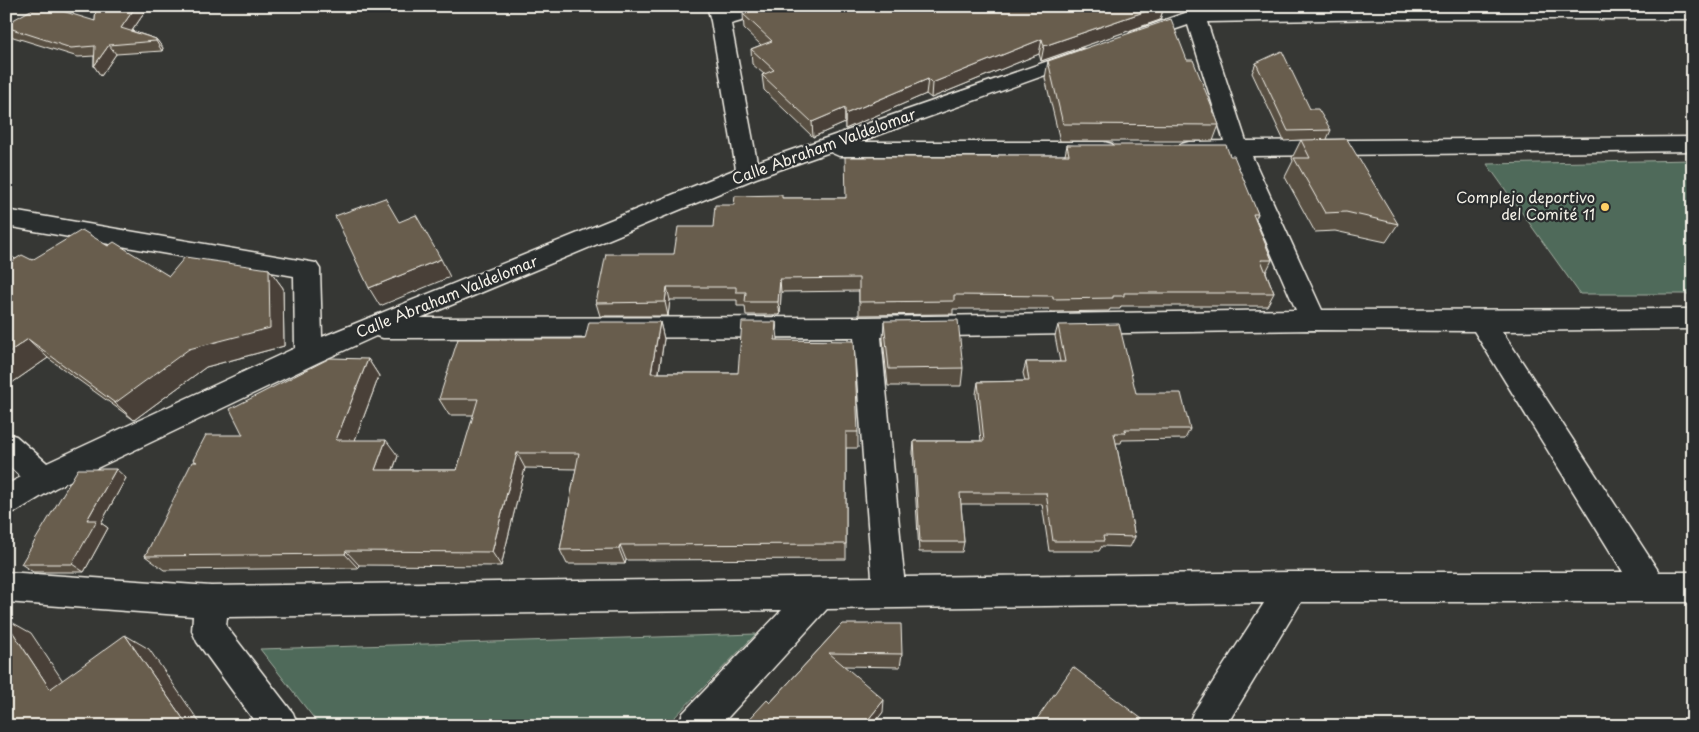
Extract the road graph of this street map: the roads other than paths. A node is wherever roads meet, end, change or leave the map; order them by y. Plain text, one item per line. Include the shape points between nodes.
1 (772, 6) edge
2 (1389, 10) edge
3 (1195, 11) edge
4 (1693, 13) edge
5 (718, 14) edge
6 (1693, 144) edge
7 (818, 149) junction
8 (1121, 149) edge
9 (1170, 149) edge
10 (1238, 150) junction
11 (748, 173) junction
12 (6, 218) edge
13 (85, 230) junction
14 (54, 251) edge
15 (1693, 319) edge
16 (1313, 320) junction
17 (1482, 321) junction
18 (867, 327) junction
19 (369, 328) junction
20 (309, 354) junction
21 (6, 445) edge
22 (44, 480) junction
23 (6, 501) edge
24 (6, 587) edge
25 (1292, 587) junction
26 (1693, 587) edge
27 (1651, 588) junction
28 (889, 592) junction
29 (820, 593) junction
30 (211, 602) junction
31 (280, 726) edge
32 (696, 726) edge
33 (1206, 726) edge

1 - 5 street
2 - 3 street, Calle Abraham Valdelomar
2 - 4 street, Calle Abraham Valdelomar
3 - 7 street, Calle Abraham Valdelomar via 1110,46
3 - 10 street
5 - 11 street
6 - 10 street
7 - 8 street
7 - 11 street, Calle Abraham Valdelomar
9 - 10 street
10 - 16 street
11 - 19 street, Calle Abraham Valdelomar
12 - 13 street
13 - 14 street
13 - 20 street via 306,269
15 - 17 street
16 - 17 street
16 - 18 street
17 - 27 street
18 - 19 street
18 - 28 street
19 - 20 street, Calle Abraham Valdelomar
20 - 22 street, Calle Abraham Valdelomar
21 - 22 street
22 - 23 street, Calle Abraham Valdelomar
24 - 30 street
25 - 27 street
25 - 28 street
25 - 33 street
26 - 27 street
28 - 29 street
29 - 30 street
29 - 32 street
30 - 31 street via 209,631

